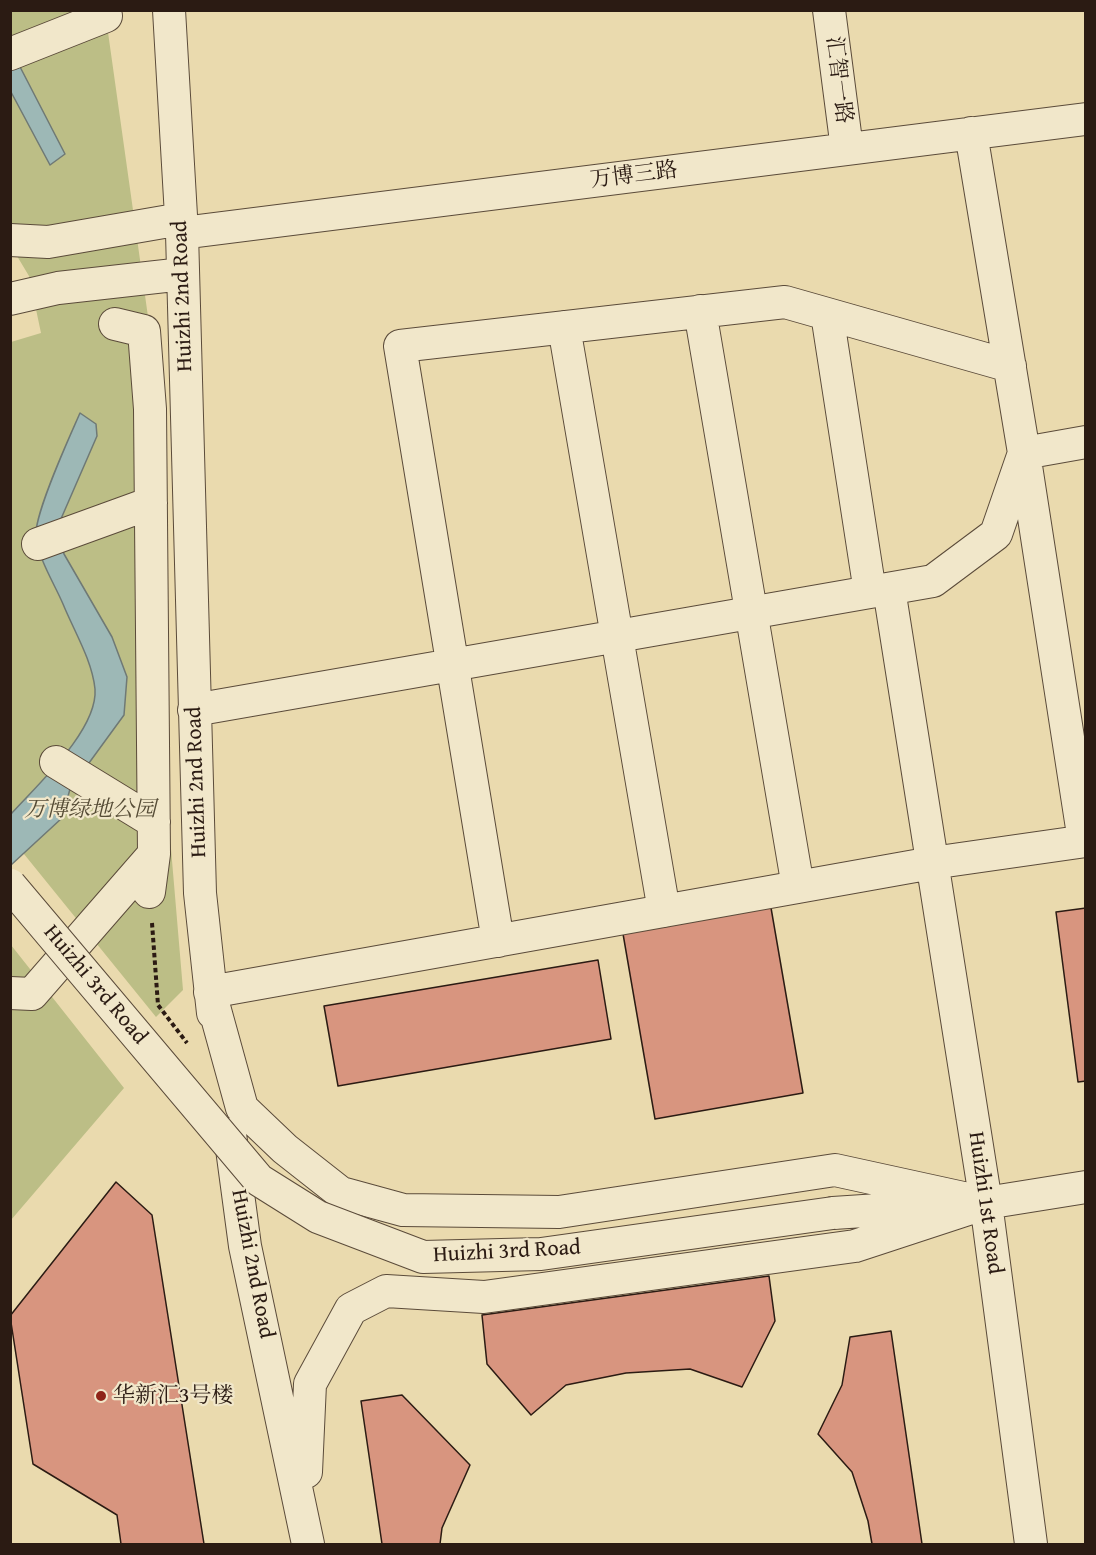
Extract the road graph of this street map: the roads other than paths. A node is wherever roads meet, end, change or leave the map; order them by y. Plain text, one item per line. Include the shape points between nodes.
1 (169, 10) edge
2 (829, 10) edge
3 (106, 16) dead end
4 (10, 54) edge
5 (1086, 119) edge
6 (971, 133) junction
7 (847, 149) junction
8 (181, 226) junction
9 (10, 240) edge
10 (183, 274) junction
11 (10, 298) edge
12 (699, 312) junction
13 (827, 314) junction
14 (115, 324) dead end
15 (564, 327) junction
16 (1010, 366) junction
17 (1086, 442) edge
18 (1024, 453) junction
19 (151, 503) junction
20 (50, 540) dead end
21 (880, 591) junction
22 (751, 613) junction
23 (617, 636) junction
24 (453, 665) junction
25 (194, 710) junction
26 (56, 762) dead end
27 (154, 822) junction
28 (1085, 841) edge
29 (154, 854) junction
30 (932, 863) junction
31 (10, 885) edge
32 (798, 887) junction
33 (149, 892) road end
34 (664, 911) junction
35 (498, 940) junction
36 (210, 992) junction
37 (10, 993) edge
38 (1086, 1187) edge
39 (986, 1203) junction
40 (306, 1531) edge
41 (1031, 1545) edge

1 - 8 street, Huizhi 2nd Road
2 - 7 street, 汇智一路
3 - 4 street
5 - 6 street, 万博三路
6 - 7 street, 万博三路
6 - 16 street
7 - 8 street, 万博三路
8 - 9 street, 万博三路 via 48,242
8 - 10 street, Huizhi 2nd Road
10 - 11 street via 58,288
10 - 25 street, Huizhi 2nd Road
12 - 13 street via 785,302
12 - 15 street
12 - 22 street
13 - 16 street
13 - 21 street, Huizhi 1st Road
14 - 19 street via 144,331
15 - 23 street
15 - 24 street via 399,346
16 - 18 street
17 - 18 street
18 - 21 street via 996,534 933,581
18 - 28 street
19 - 20 street
19 - 27 street
21 - 22 street
21 - 30 street, Huizhi 1st Road
22 - 23 street
22 - 32 street
23 - 24 street
23 - 34 street
24 - 25 street
24 - 35 street
25 - 36 street, Huizhi 2nd Road via 200,893
26 - 27 street
27 - 29 street
28 - 30 street
29 - 33 street
29 - 37 street via 32,994
30 - 32 street
30 - 39 street, Huizhi 1st Road
31 - 39 street, Huizhi 3rd Road, bridge via 259,1180 318,1217 423,1257 541,1254 833,1213
32 - 34 street
34 - 35 street
35 - 36 street
36 - 39 street via 242,1108 285,1149 341,1193 404,1209 559,1212 835,1170
36 - 40 street, Huizhi 2nd Road via 245,1246
38 - 39 street
39 - 40 street via 855,1246 484,1297 386,1291 351,1309 310,1384
39 - 41 street, Huizhi 1st Road

